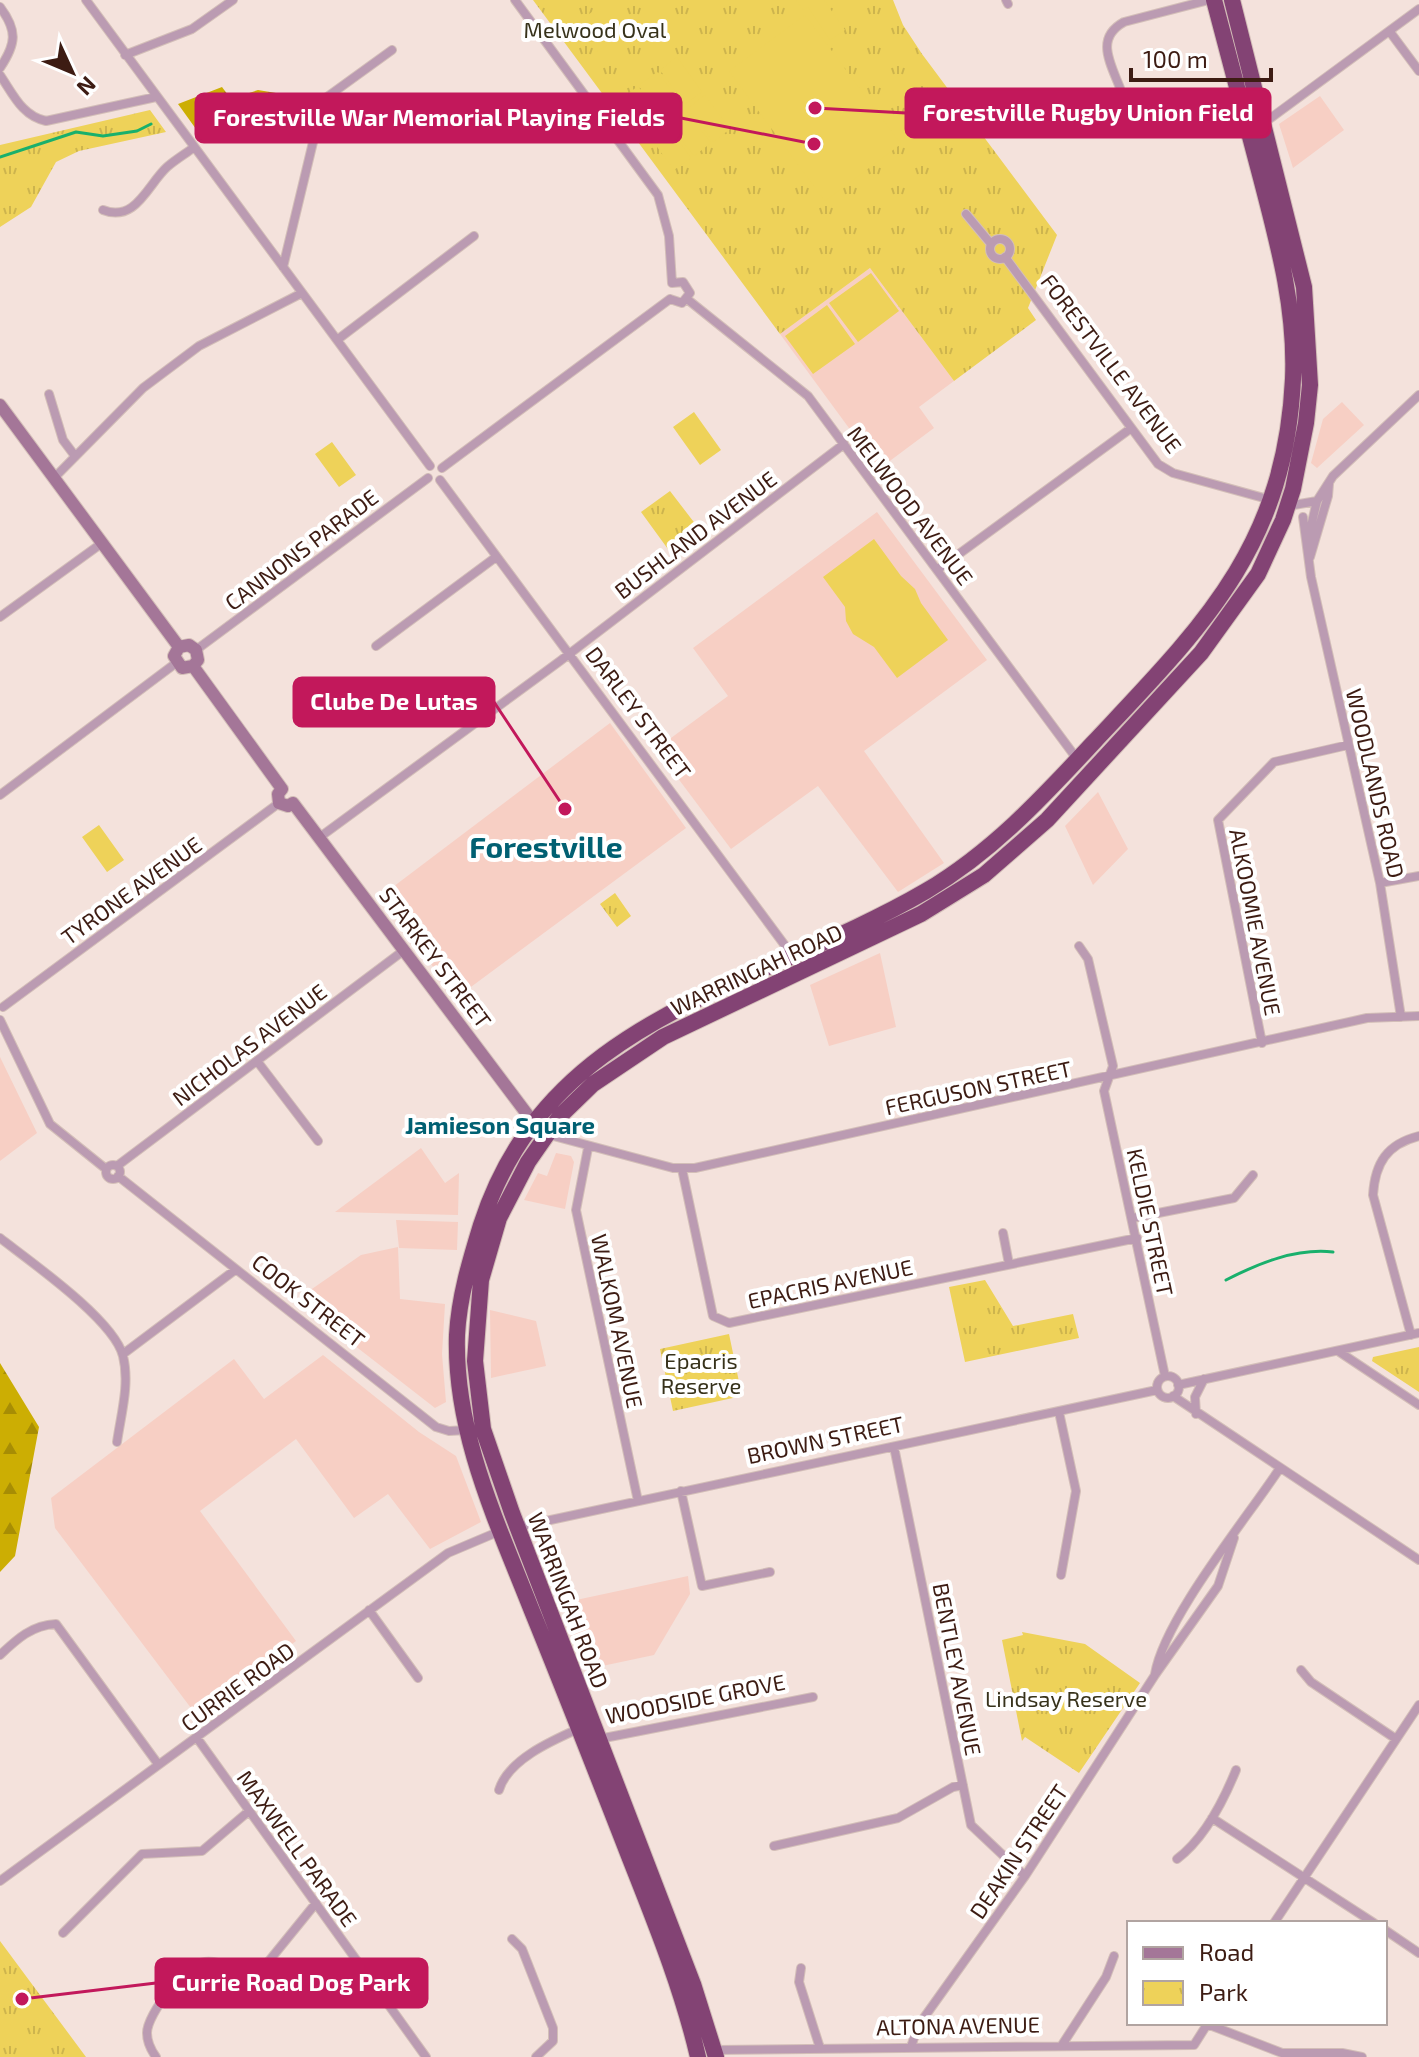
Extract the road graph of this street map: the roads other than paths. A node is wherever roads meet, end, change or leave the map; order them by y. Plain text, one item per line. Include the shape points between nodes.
1 (86, 0) edge
2 (233, 0) edge
3 (515, 0) edge
4 (1212, 0) edge
5 (1232, 0) edge
6 (0, 7) edge
7 (1419, 9) edge
8 (1390, 32) junction
9 (392, 50) dead end
10 (125, 55) junction
11 (0, 68) edge
12 (1419, 71) edge
13 (0, 75) edge
14 (1120, 88) dead end
15 (156, 97) junction
16 (1263, 123) junction
17 (193, 148) junction
18 (103, 210) dead end
19 (966, 214) dead end
20 (474, 236) dead end
21 (991, 244) junction
22 (1005, 257) junction
23 (283, 267) junction
24 (672, 283) junction
25 (302, 293) junction
26 (670, 299) junction
27 (687, 299) junction
28 (337, 340) junction
29 (49, 394) dead end
30 (1419, 395) edge
31 (0, 405) edge
32 (1130, 429) junction
33 (844, 444) junction
34 (75, 456) junction
35 (430, 466) junction
36 (442, 468) junction
37 (54, 478) junction
38 (428, 478) junction
39 (440, 480) junction
40 (1329, 484) junction
41 (1317, 501) junction
42 (1280, 503) junction
43 (1312, 517) junction
44 (102, 543) junction
45 (496, 557) junction
46 (1310, 557) junction
47 (937, 570) junction
48 (0, 617) edge
49 (376, 646) dead end
50 (179, 647) junction
51 (196, 650) junction
52 (568, 653) junction
53 (176, 663) junction
54 (193, 666) junction
55 (1348, 745) junction
56 (1078, 760) junction
57 (0, 795) edge
58 (281, 796) junction
59 (320, 837) junction
60 (1419, 876) edge
61 (1380, 883) junction
62 (1079, 946) dead end
63 (403, 951) junction
64 (793, 955) junction
65 (803, 970) junction
66 (1, 1012) edge
67 (1419, 1016) edge
68 (1401, 1017) junction
69 (1262, 1043) junction
70 (257, 1061) junction
71 (1109, 1078) junction
72 (533, 1122) junction
73 (546, 1134) junction
74 (1419, 1136) edge
75 (318, 1141) dead end
76 (588, 1148) junction
77 (682, 1169) junction
78 (118, 1171) junction
79 (1253, 1175) dead end
80 (1133, 1218) junction
81 (1003, 1233) dead end
82 (0, 1238) edge
83 (1137, 1238) junction
84 (1009, 1264) junction
85 (235, 1270) junction
86 (1415, 1334) edge
87 (1338, 1351) junction
88 (123, 1354) junction
89 (1165, 1376) junction
90 (1204, 1379) junction
91 (1178, 1385) junction
92 (1157, 1390) junction
93 (1173, 1396) junction
94 (1419, 1405) edge
95 (1059, 1412) junction
96 (1196, 1414) junction
97 (475, 1429) junction
98 (117, 1442) dead end
99 (894, 1447) junction
100 (1280, 1468) junction
101 (681, 1491) junction
102 (638, 1501) junction
103 (509, 1529) junction
104 (1234, 1538) junction
105 (1419, 1560) edge
106 (770, 1572) dead end
107 (1061, 1575) dead end
108 (369, 1610) junction
109 (0, 1655) edge
110 (1301, 1670) dead end
111 (1155, 1675) junction
112 (418, 1678) dead end
113 (813, 1697) dead end
114 (1419, 1705) edge
115 (589, 1734) junction
116 (197, 1738) junction
117 (1396, 1739) junction
118 (158, 1764) junction
119 (1236, 1770) dead end
120 (963, 1785) junction
121 (499, 1790) dead end
122 (249, 1811) junction
123 (1212, 1818) junction
124 (774, 1846) dead end
125 (1177, 1859) dead end
126 (1025, 1876) junction
127 (1304, 1877) junction
128 (0, 1881) edge
129 (316, 1903) junction
130 (1275, 1921) edge
131 (1371, 1921) edge
132 (1387, 1931) edge
133 (63, 1933) dead end
134 (512, 1939) dead end
135 (1419, 1953) edge
136 (1114, 1956) dead end
137 (801, 1968) dead end
138 (1207, 2025) edge
139 (1211, 2025) edge
140 (1062, 2045) junction
141 (1036, 2046) junction
142 (911, 2047) junction
143 (820, 2048) junction
144 (863, 2052) edge
145 (697, 2053) edge
146 (715, 2054) edge
147 (1317, 2056) edge
148 (156, 2057) edge
149 (426, 2057) edge
150 (536, 2057) edge
151 (1036, 2057) edge
152 (1362, 2057) edge

1 - 10 street
2 - 10 street via 192,29
3 - 24 street via 658,195 669,236
4 - 14 street via 1112,29 1106,53
4 - 42 highway, WARRINGAH ROAD via 1278,246 1292,325
5 - 16 highway, WARRINGAH ROAD
6 - 11 street via 15,32 13,48
7 - 8 street
8 - 12 street
8 - 16 street
9 - 23 street via 327,97
10 - 15 street
13 - 15 street via 24,110 46,121
15 - 17 street
16 - 42 highway, WARRINGAH ROAD via 1304,287 1310,385 1306,423
17 - 18 street via 166,168 135,207 112,214
17 - 23 street
19 - 21 street, FORESTVILLE AVENUE
20 - 28 street
21 - 22 street, FORESTVILLE AVENUE via 993,256
21 - 22 street, FORESTVILLE AVENUE via 1005,241 1010,249
22 - 32 street, FORESTVILLE AVENUE
23 - 25 street
24 - 26 street
24 - 27 street via 686,283
25 - 28 street
25 - 34 street via 199,346 143,388
26 - 27 street
26 - 36 street
27 - 33 street, MELWOOD AVENUE via 803,390
28 - 35 street
29 - 34 street via 63,440
30 - 40 street via 1341,466
31 - 37 street
32 - 42 street, FORESTVILLE AVENUE via 1165,470
32 - 47 street
33 - 47 street, MELWOOD AVENUE
33 - 52 street, BUSHLAND AVENUE
34 - 37 street
35 - 36 street
35 - 38 street
36 - 39 street
37 - 44 street
38 - 39 street
38 - 51 street, CANNONS PARADE
39 - 45 street, DARLEY STREET
40 - 41 street
40 - 43 street
41 - 42 street
41 - 43 street, WOODLANDS ROAD
42 - 43 street via 1295,515
42 - 56 highway, WARRINGAH ROAD via 1215,609
42 - 65 highway, WARRINGAH ROAD via 1258,574 1225,623 1037,830 942,903
43 - 46 street, WOODLANDS ROAD
43 - 46 street, WOODLANDS ROAD via 1306,544
44 - 48 street
44 - 50 street
45 - 49 street
45 - 52 street, DARLEY STREET
46 - 55 street, WOODLANDS ROAD
47 - 56 street, MELWOOD AVENUE
50 - 51 street
50 - 53 street
51 - 54 street
52 - 59 street, BUSHLAND AVENUE
52 - 64 street, DARLEY STREET
53 - 54 street
53 - 57 street
54 - 58 street
55 - 61 street, WOODLANDS ROAD
55 - 69 street, ALKOOMIE AVENUE via 1274,762 1218,820
56 - 64 highway, WARRINGAH ROAD via 1023,818 971,861 924,893
58 - 59 street, STARKEY STREET via 294,792 293,803
58 - 66 street, TYRONE AVENUE
59 - 63 street, STARKEY STREET
60 - 61 street
61 - 68 street, WOODLANDS ROAD
62 - 71 street, KELDIE STREET via 1088,959 1109,1051
63 - 70 street, NICHOLAS AVENUE
63 - 72 street, STARKEY STREET
64 - 65 highway, DARLEY STREET
64 - 72 highway, WARRINGAH ROAD via 616,1043 584,1067
65 - 73 highway, WARRINGAH ROAD via 646,1047 593,1084
66 - 78 street, COOK STREET via 50,1124 106,1169 108,1178
67 - 68 street, FERGUSON STREET
68 - 69 street, FERGUSON STREET via 1367,1018
69 - 71 street, FERGUSON STREET
70 - 75 street
70 - 78 street, NICHOLAS AVENUE
71 - 77 street, FERGUSON STREET
71 - 80 street, KELDIE STREET via 1104,1091
72 - 73 highway, STARKEY STREET
72 - 97 highway, WARRINGAH ROAD via 485,1213 464,1286 457,1335 459,1378
73 - 76 street, FERGUSON STREET
73 - 97 highway, WARRINGAH ROAD via 508,1197 481,1280
74 - 86 street via 1401,1140 1383,1156 1374,1172 1373,1195
76 - 77 street, FERGUSON STREET
76 - 102 street, WALKOM AVENUE via 576,1210
77 - 84 street, EPACRIS AVENUE via 713,1316 729,1323
78 - 85 street, COOK STREET
79 - 80 street via 1234,1198
80 - 83 street, KELDIE STREET
81 - 84 street
82 - 88 street via 86,1305
83 - 84 street, EPACRIS AVENUE
83 - 89 street, KELDIE STREET
85 - 88 street
85 - 97 street, COOK STREET via 436,1427
86 - 87 street
87 - 90 street
87 - 94 street
88 - 98 street via 125,1394
89 - 91 street via 1175,1378
89 - 92 street
90 - 91 street
90 - 96 street via 1195,1397
91 - 93 street
92 - 93 street via 1164,1397
92 - 95 street, BROWN STREET
93 - 96 street
95 - 99 street, BROWN STREET
95 - 107 street via 1076,1491
96 - 100 street
97 - 103 highway, WARRINGAH ROAD
99 - 101 street, BROWN STREET
99 - 120 street, BENTLEY AVENUE
100 - 104 street, DEAKIN STREET
100 - 105 street
101 - 102 street, BROWN STREET
101 - 106 street via 702,1586
102 - 103 street, BROWN STREET
103 - 108 street, CURRIE ROAD via 459,1547
103 - 115 highway, WARRINGAH ROAD
104 - 111 street, DEAKIN STREET via 1167,1639
104 - 111 street, DEAKIN STREET via 1218,1586
108 - 112 street
108 - 116 street, CURRIE ROAD
109 - 118 street via 20,1636 43,1624 56,1624
110 - 117 street
111 - 126 street, DEAKIN STREET
113 - 115 street, WOODSIDE GROVE
114 - 117 street
115 - 121 street, WOODSIDE GROVE via 516,1764
115 - 145 highway, WARRINGAH ROAD
115 - 146 highway, WARRINGAH ROAD
116 - 118 street, CURRIE ROAD
116 - 122 street, MAXWELL PARADE
117 - 127 street
118 - 128 street, CURRIE ROAD
119 - 123 street
120 - 124 street via 898,1818
120 - 126 street, BENTLEY AVENUE via 971,1825
122 - 129 street, MAXWELL PARADE
122 - 133 street via 202,1851 142,1854
123 - 125 street
123 - 127 street
126 - 142 street, DEAKIN STREET via 918,2026
127 - 130 street
127 - 131 street
129 - 148 street via 260,1972 201,1962 183,1974 150,2022 147,2032
129 - 149 street, MAXWELL PARADE
132 - 135 street
134 - 150 street via 522,1949 553,2028 553,2041
136 - 140 street
137 - 143 street via 799,1982
138 - 140 street, ALTONA AVENUE via 1194,2045
139 - 147 street via 1282,2053
140 - 141 street, ALTONA AVENUE
141 - 142 street, ALTONA AVENUE
141 - 151 street
142 - 144 street, ALTONA AVENUE
143 - 144 street, ALTONA AVENUE
143 - 146 street, ALTONA AVENUE
145 - 146 highway, ALTONA AVENUE
147 - 152 street

